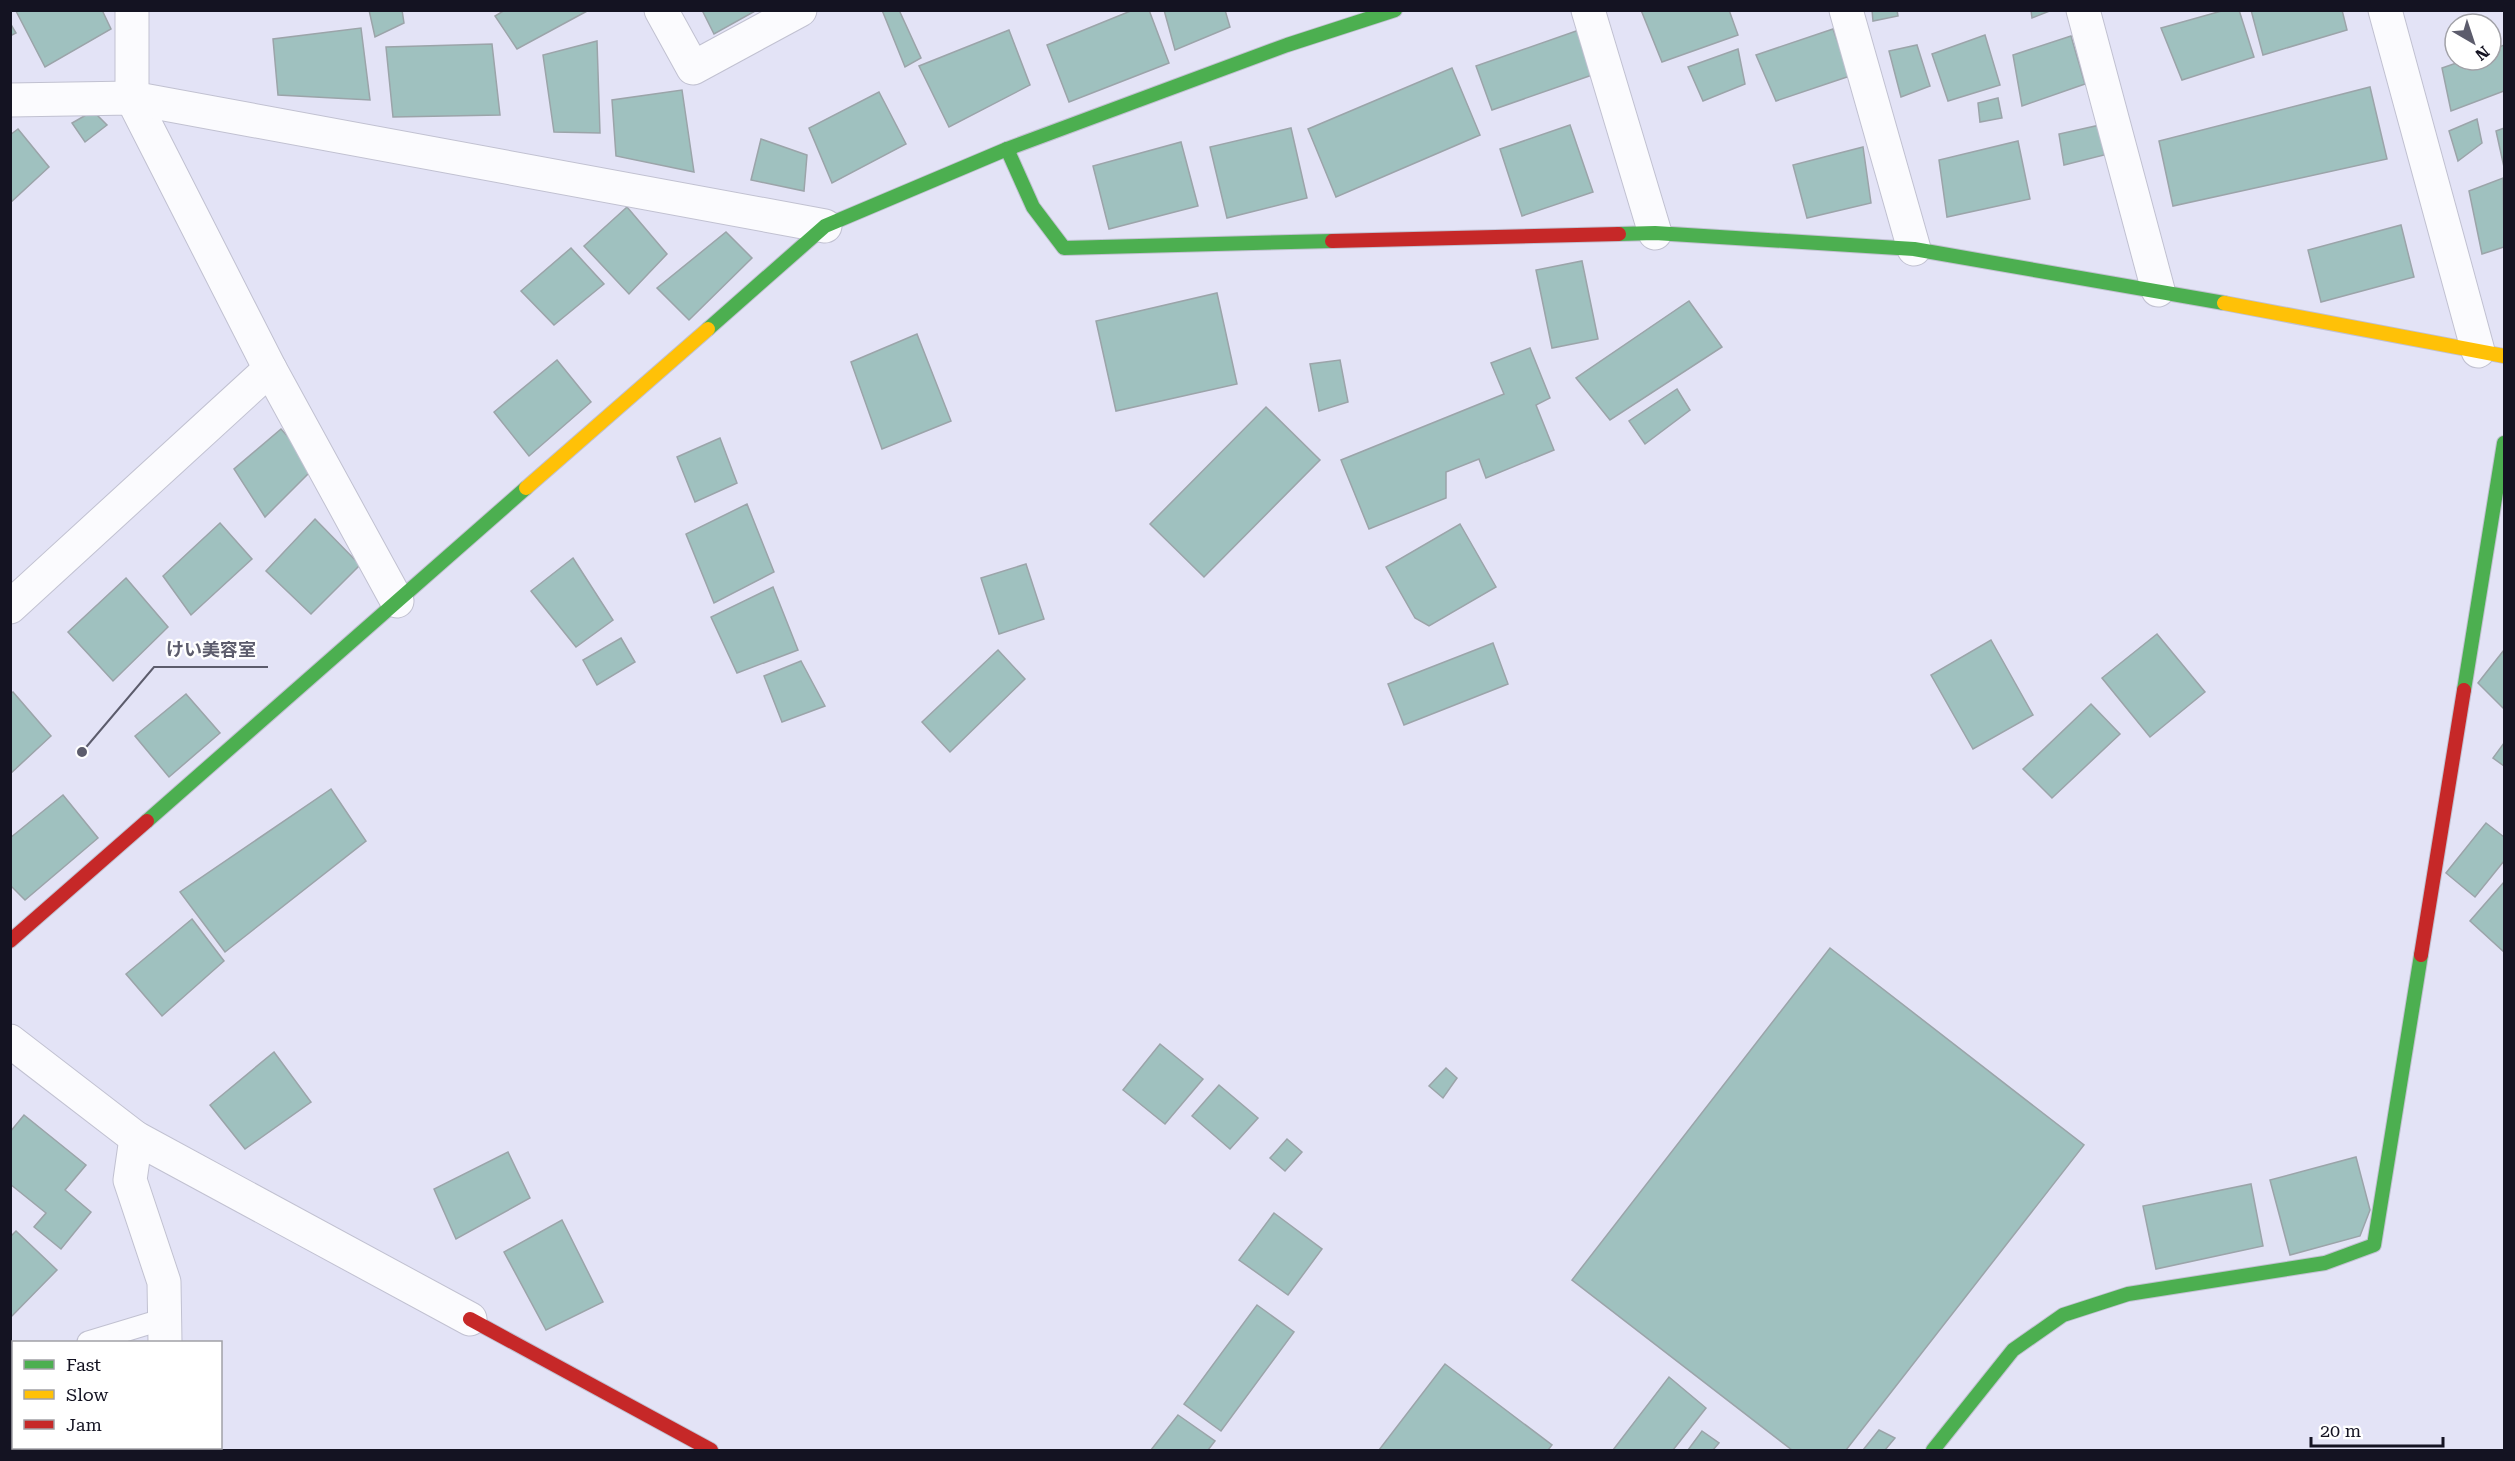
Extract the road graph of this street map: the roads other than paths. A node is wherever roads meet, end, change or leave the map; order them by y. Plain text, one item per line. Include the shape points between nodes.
1 (132, 10) edge
2 (661, 10) edge
3 (800, 10) edge
4 (1395, 10) edge
5 (1588, 10) edge
6 (1846, 10) edge
7 (2083, 10) edge
8 (2385, 10) edge
9 (132, 98) junction
10 (10, 100) edge
11 (1007, 149) junction
12 (825, 226) junction
13 (1655, 233) junction
14 (1914, 249) junction
15 (2158, 290) junction
16 (2491, 353) edge
17 (270, 369) junction
18 (2505, 443) edge
19 (398, 602) junction
20 (10, 607) edge
21 (10, 941) edge
22 (10, 1041) edge
23 (136, 1138) junction
24 (470, 1319) joint
25 (165, 1331) edge
26 (95, 1341) edge
27 (711, 1450) edge
28 (1933, 1450) edge

1 - 9 street
2 - 3 street via 693,68
4 - 11 street via 1287,45
5 - 13 street
6 - 14 street
7 - 15 street
8 - 16 street
9 - 10 street
9 - 12 street
9 - 17 street
11 - 12 street
11 - 13 street via 1033,207 1064,248
12 - 19 street
13 - 14 street
14 - 15 street
15 - 16 street
17 - 19 street
17 - 20 street
18 - 28 street via 2374,1245 2325,1263 2128,1294 2063,1315 2013,1350
19 - 21 street
22 - 23 street
23 - 24 street
23 - 25 street via 130,1180 164,1282
24 - 27 street
25 - 26 lane

